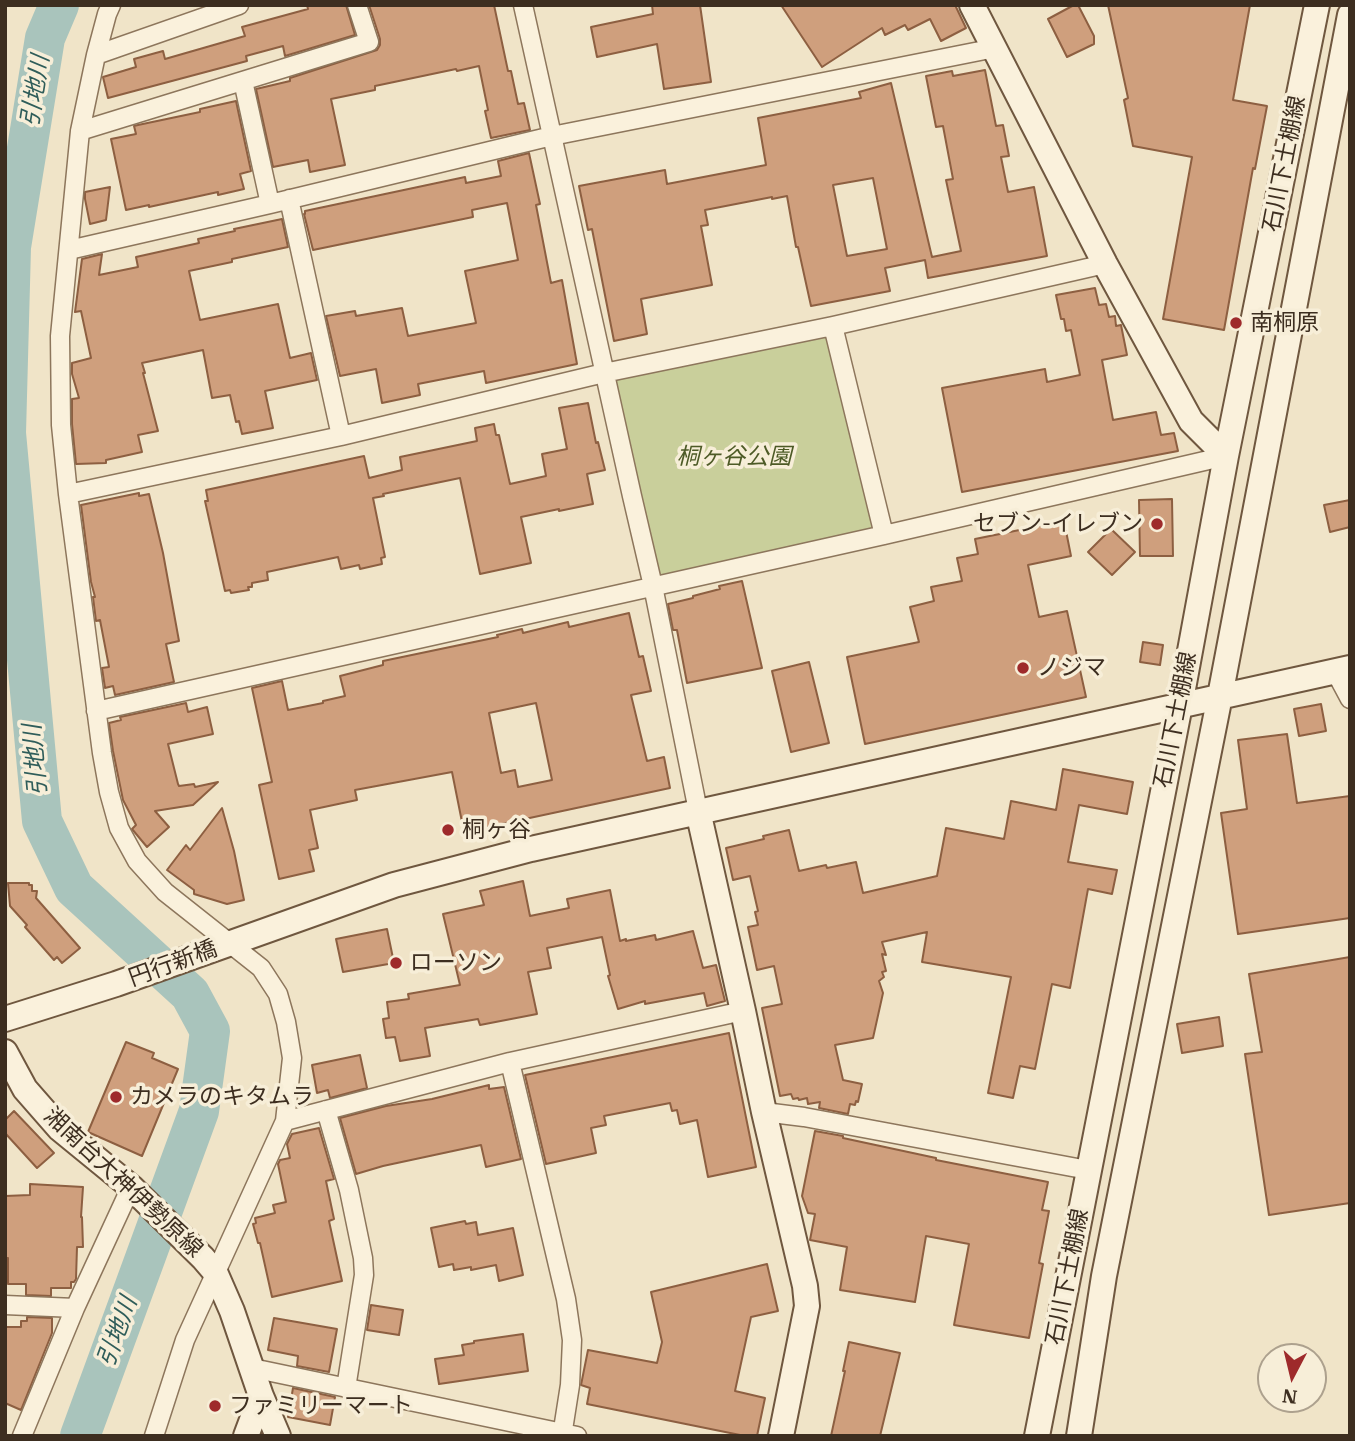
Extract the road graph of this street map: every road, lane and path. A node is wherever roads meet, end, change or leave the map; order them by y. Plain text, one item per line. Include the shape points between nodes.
1 (111, 5) edge
2 (239, 5) edge
3 (358, 5) edge
4 (523, 5) edge
5 (972, 5) edge
6 (1317, 5) edge
7 (1350, 15) edge
8 (995, 48) junction
9 (96, 55) junction
10 (243, 81) junction
11 (80, 131) junction
12 (552, 136) junction
13 (289, 199) junction
14 (270, 204) junction
15 (69, 250) junction
16 (1105, 264) junction
17 (833, 326) junction
18 (604, 373) junction
19 (341, 436) junction
20 (1226, 456) junction
21 (68, 494) junction
22 (884, 535) junction
23 (653, 586) junction
24 (1342, 669) edge
25 (1220, 696) junction
26 (1350, 699) edge
27 (1180, 705) junction
28 (96, 711) junction
29 (698, 811) junction
30 (230, 944) junction
31 (743, 1011) junction
32 (5, 1019) edge
33 (5, 1052) edge
34 (510, 1062) junction
35 (326, 1110) junction
36 (764, 1112) junction
37 (285, 1121) junction
38 (1088, 1170) junction
39 (134, 1190) junction
40 (209, 1265) junction
41 (5, 1305) edge
42 (75, 1308) junction
43 (252, 1368) junction
44 (346, 1388) junction
45 (261, 1396) junction
46 (567, 1435) edge
47 (22, 1436) edge
48 (153, 1436) edge
49 (246, 1436) edge
50 (278, 1436) edge
51 (781, 1436) edge
52 (1037, 1436) edge
53 (1079, 1436) edge

1 - 9 street
2 - 9 street
3 - 10 street via 369,42
4 - 12 street
5 - 8 street
6 - 20 street, 石川下土棚線
7 - 25 street, 石川下土棚線
8 - 12 street
8 - 16 street
9 - 11 street
10 - 11 street
10 - 14 street
11 - 15 street
12 - 13 street
12 - 18 street
13 - 14 street
13 - 19 street
14 - 15 street
15 - 21 street via 60,336 61,425
16 - 17 street
16 - 20 street via 1191,421
17 - 18 street
17 - 22 street
18 - 19 street
18 - 23 street
19 - 21 street
20 - 22 street
20 - 27 street, 石川下土棚線
21 - 28 street
22 - 23 street
23 - 28 street
23 - 29 street
24 - 25 street, 円行新橋
24 - 26 street
25 - 27 street, 円行新橋
25 - 53 street, 石川下土棚線 via 1104,1276
27 - 29 street, 円行新橋
27 - 38 street, 石川下土棚線
28 - 30 street via 119,828 137,861 165,892
29 - 30 street, 円行新橋 via 394,885
29 - 31 street
30 - 32 street, 円行新橋
30 - 37 street via 261,968 281,1003 292,1058
31 - 34 street
31 - 36 street
33 - 39 street, 湘南台大神伊勢原線 via 25,1090 60,1129
34 - 35 street
34 - 46 street via 566,1299 572,1340
35 - 37 street
35 - 44 street via 363,1258
36 - 38 street
36 - 51 street via 807,1306
37 - 40 street
38 - 52 street, 石川下土棚線
39 - 40 street, 湘南台大神伊勢原線
39 - 42 street
40 - 43 street, 湘南台大神伊勢原線 via 232,1311
40 - 48 street
41 - 42 street
42 - 47 street
43 - 44 street
43 - 45 street, 湘南台大神伊勢原線
44 - 46 street
45 - 49 street
45 - 50 street, 湘南台大神伊勢原線

